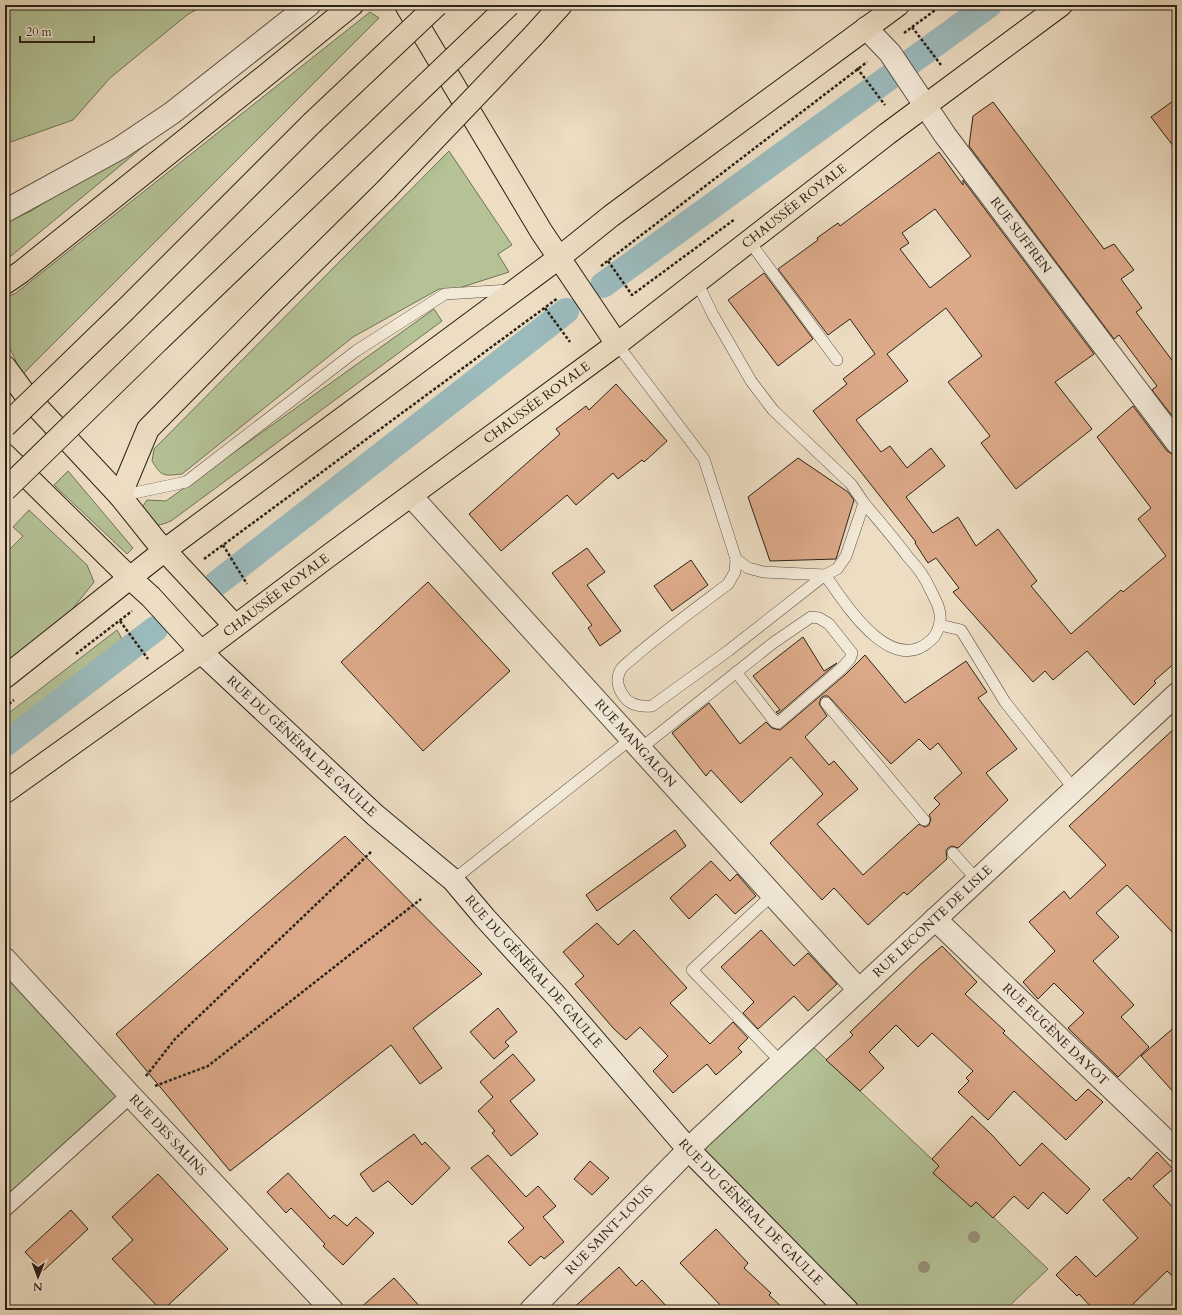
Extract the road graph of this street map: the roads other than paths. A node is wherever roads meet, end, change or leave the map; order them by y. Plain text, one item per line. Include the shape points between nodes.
1 (309, 5) edge
2 (352, 5) edge
3 (406, 5) edge
4 (437, 5) edge
5 (509, 5) edge
6 (561, 5) edge
7 (898, 5) edge
8 (1061, 5) edge
9 (866, 28) junction
10 (926, 106) junction
11 (5, 211) edge
12 (749, 241) junction
13 (560, 257) junction
14 (697, 282) junction
15 (5, 283) edge
16 (515, 290) junction
17 (617, 344) junction
18 (837, 360) dead end
19 (5, 367) edge
20 (5, 426) edge
21 (1177, 443) edge
22 (5, 454) edge
23 (5, 490) edge
24 (120, 496) junction
25 (411, 496) junction
26 (864, 503) junction
27 (164, 550) junction
28 (736, 559) junction
29 (825, 575) junction
30 (130, 578) junction
31 (940, 625) junction
32 (235, 626) junction
33 (201, 652) junction
34 (736, 672) junction
35 (5, 677) edge
36 (1177, 694) edge
37 (826, 703) dead end
38 (635, 744) junction
39 (1074, 789) junction
40 (5, 792) edge
41 (924, 820) dead end
42 (953, 853) dead end
43 (453, 880) junction
44 (977, 880) junction
45 (772, 895) junction
46 (935, 919) junction
47 (5, 959) edge
48 (859, 990) junction
49 (782, 1063) junction
50 (130, 1096) junction
51 (689, 1150) junction
52 (1177, 1150) edge
53 (5, 1208) edge
54 (332, 1310) edge
55 (531, 1310) edge
56 (847, 1310) edge

1 - 11 street via 172,113 120,148
2 - 15 main road
3 - 13 main road via 541,231
4 - 20 main road, bridge via 312,123
5 - 23 main road, bridge
6 - 24 main road, bridge via 386,190 148,429
7 - 9 main road
8 - 10 main road, CHAUSSÉE ROYALE
9 - 10 street, RUE SUFFREN via 888,50
9 - 13 main road via 611,216
10 - 12 main road, CHAUSSÉE ROYALE
10 - 21 street, RUE SUFFREN via 945,135
12 - 14 main road, CHAUSSÉE ROYALE
12 - 18 lane
13 - 16 main road
13 - 17 main road
14 - 17 main road, CHAUSSÉE ROYALE
14 - 26 lane via 755,387 773,410 852,484
16 - 24 lane via 445,294 356,351 186,482
16 - 27 main road
17 - 25 main road, CHAUSSÉE ROYALE
17 - 28 lane via 704,459
19 - 24 main road via 25,394
22 - 30 main road
24 - 27 main road
25 - 32 main road, CHAUSSÉE ROYALE
25 - 38 street, RUE MANGALON
26 - 29 lane via 846,556 836,569
26 - 31 lane via 923,576 940,610
27 - 30 main road
27 - 32 main road
28 - 29 lane via 748,568 763,572
28 - 29 lane via 735,572 728,584 620,670 619,689 625,698 642,707 652,706 728,651
29 - 31 lane via 869,631 888,646 900,651 925,646 934,637
30 - 33 main road
30 - 35 main road
31 - 39 lane via 961,630 1005,702
32 - 33 main road, CHAUSSÉE ROYALE
33 - 40 main road, CHAUSSÉE ROYALE
33 - 43 street, RUE DU GÉNÉRAL DE GAULLE via 374,815
34 - 34 lane via 811,618 819,618 829,624 852,653 840,669 778,723 774,722
34 - 38 lane
36 - 39 street, RUE LECONTE DE LISLE
37 - 41 lane
38 - 43 lane
38 - 45 street, RUE MANGALON
39 - 44 street, RUE LECONTE DE LISLE
42 - 44 lane
43 - 51 street, RUE DU GÉNÉRAL DE GAULLE
44 - 46 street, RUE LECONTE DE LISLE
45 - 48 street, RUE MANGALON
45 - 49 lane via 692,970
46 - 48 street, RUE LECONTE DE LISLE
46 - 52 street, RUE EUGÈNE DAYOT
47 - 50 street, RUE DES SALINS
48 - 49 street, RUE LECONTE DE LISLE
49 - 51 street, RUE LECONTE DE LISLE
50 - 53 street
50 - 54 street, RUE DES SALINS
51 - 55 street, RUE SAINT-LOUIS
51 - 56 street, RUE DU GÉNÉRAL DE GAULLE

